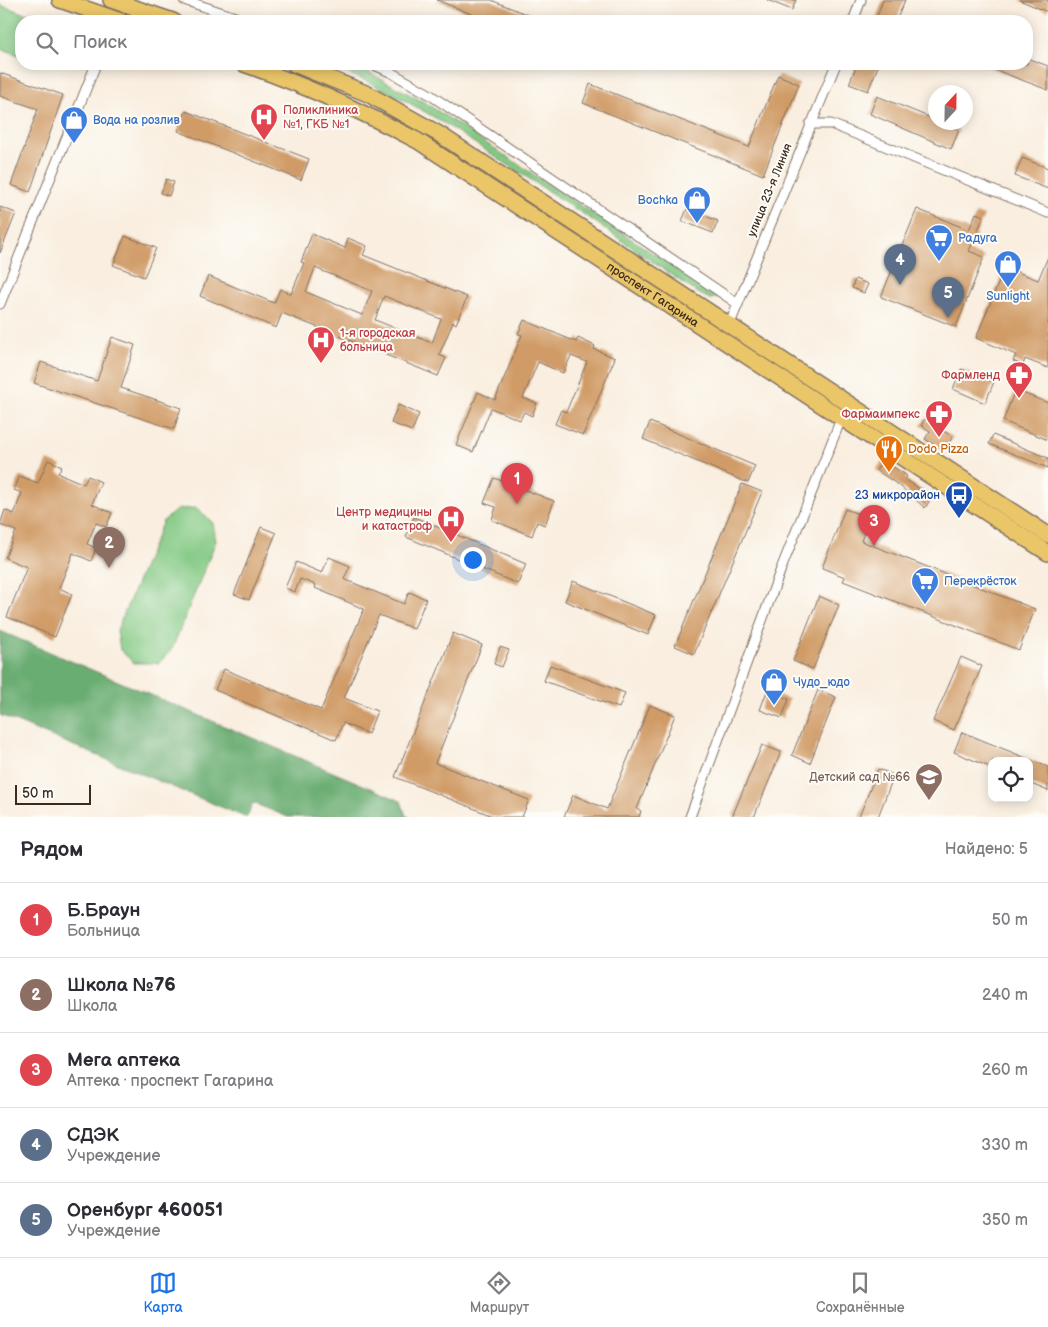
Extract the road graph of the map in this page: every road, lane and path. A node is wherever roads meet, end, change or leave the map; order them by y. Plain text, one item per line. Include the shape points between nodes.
1 (60, 0) edge
2 (111, 0) edge
3 (184, 0) edge
4 (861, 0) edge
5 (101, 15) edge
6 (155, 15) edge
7 (229, 15) edge
8 (855, 15) edge
9 (94, 70) edge
10 (260, 70) edge
11 (309, 70) edge
12 (385, 70) edge
13 (833, 70) edge
14 (810, 124) junction
15 (1048, 213) edge
16 (0, 304) edge
17 (738, 304) junction
18 (729, 326) junction
19 (850, 404) junction
20 (841, 419) junction
21 (1048, 534) edge
22 (1048, 553) edge
23 (690, 817) edge

1 - 5 main road
2 - 6 main road
3 - 7 street
4 - 8 street
9 - 16 street
10 - 20 main road, проспект Гагарина via 364,112 418,141
11 - 18 main road, проспект Гагарина via 368,94 411,118
12 - 17 street via 429,94
13 - 14 street, улица 23-я Линия
14 - 15 street via 831,124
14 - 17 street, улица 23-я Линия
17 - 18 street, улица 23-я Линия
18 - 19 main road, проспект Гагарина
19 - 20 main road
19 - 21 main road, проспект Гагарина
20 - 22 main road, проспект Гагарина
20 - 23 street via 781,569

